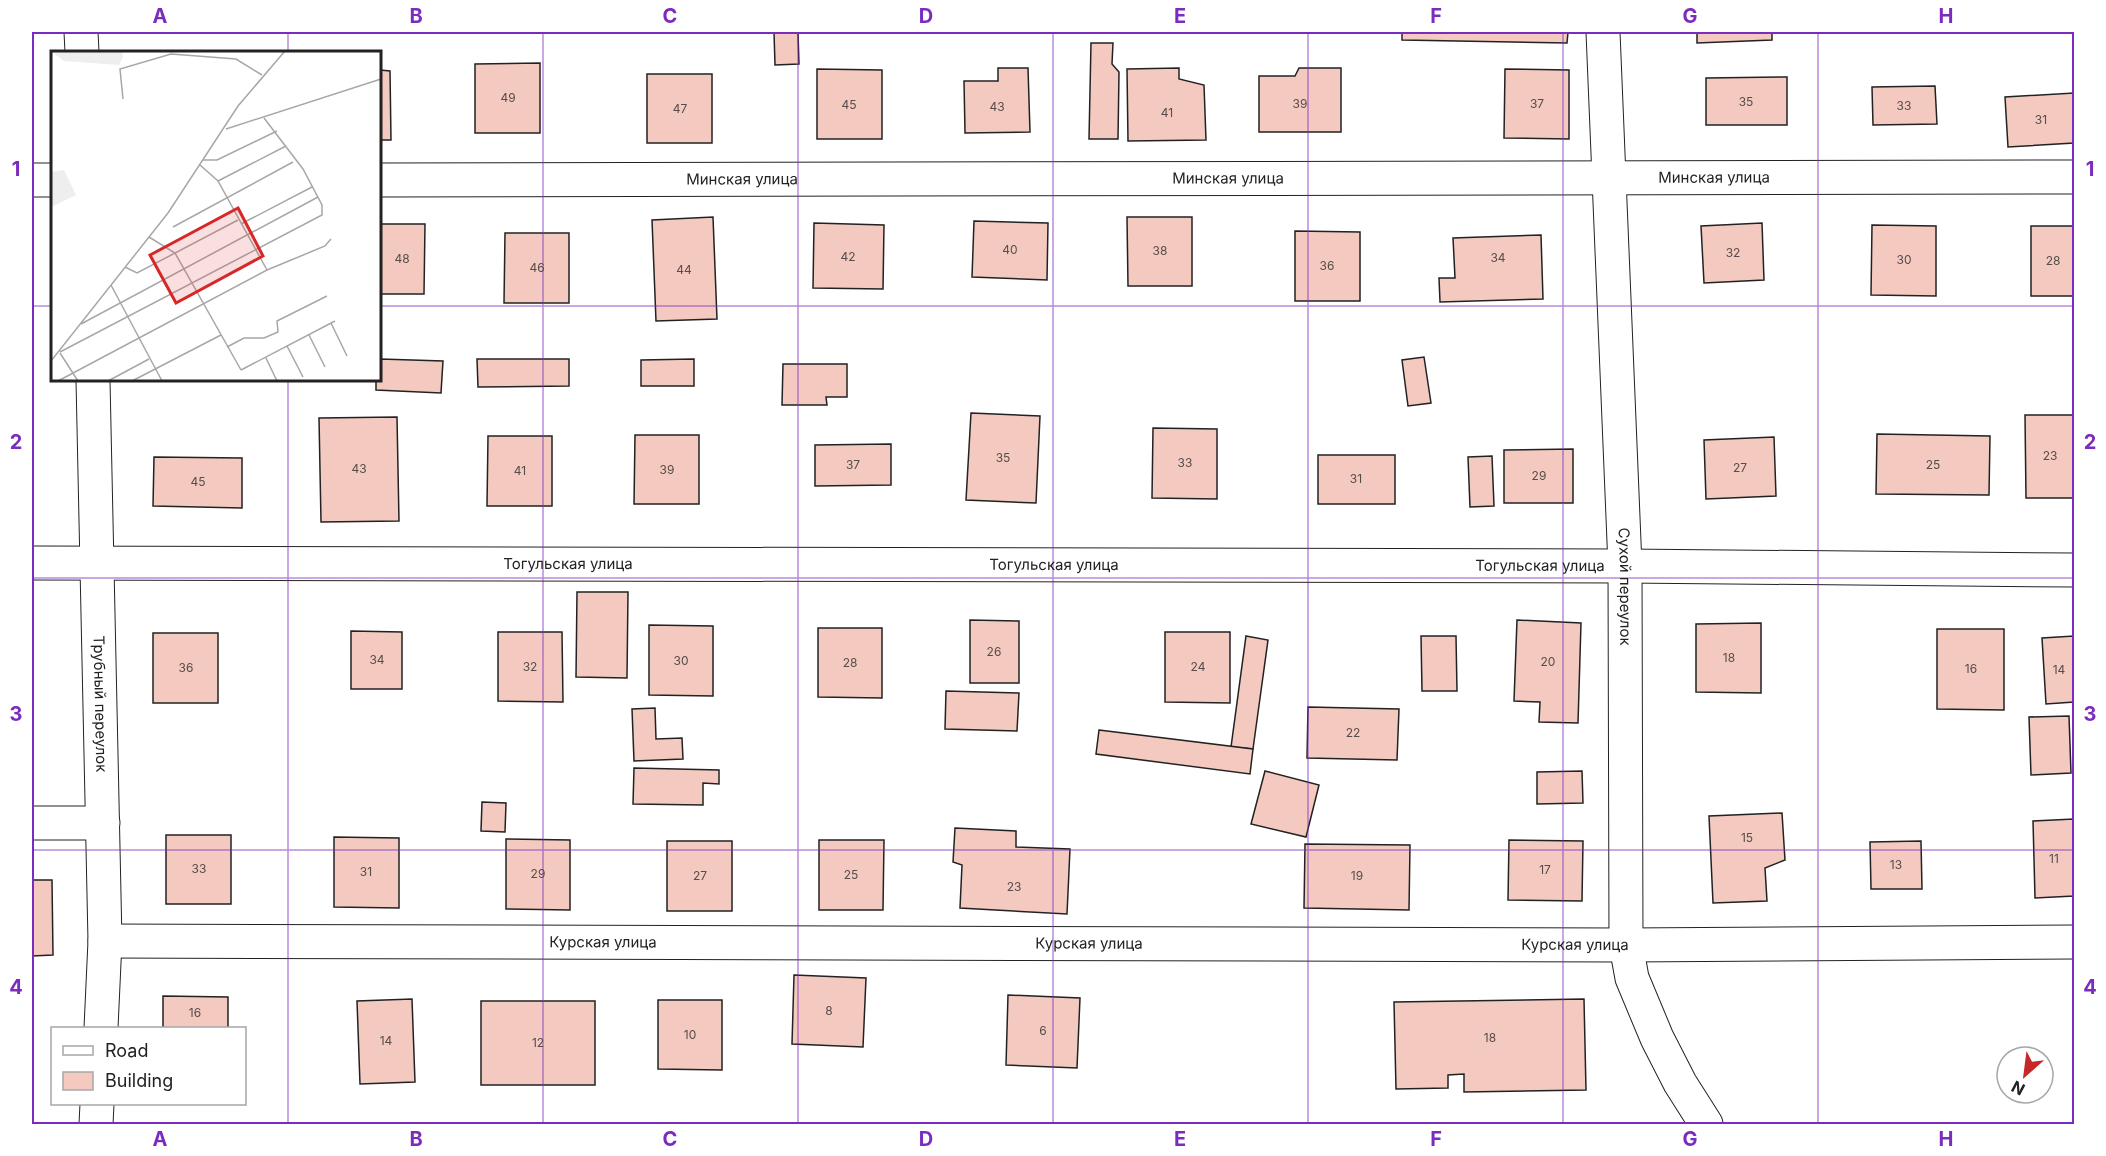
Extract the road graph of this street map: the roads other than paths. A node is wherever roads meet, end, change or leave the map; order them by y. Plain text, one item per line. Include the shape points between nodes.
1 (81, 32) edge
2 (1602, 32) edge
3 (82, 51) edge
4 (1609, 177) junction
5 (2074, 177) edge
6 (32, 180) edge
7 (51, 180) edge
8 (381, 180) edge
9 (93, 381) edge
10 (98, 562) junction
11 (32, 563) edge
12 (1625, 566) junction
13 (2074, 570) edge
14 (32, 823) edge
15 (103, 823) junction
16 (105, 941) junction
17 (2074, 942) edge
18 (1626, 945) junction
19 (101, 1027) edge
20 (97, 1105) edge
21 (96, 1125) edge
22 (1706, 1125) edge

1 - 3 street
2 - 4 street, Сухой переулок
4 - 5 street, Минская улица
4 - 8 street, Минская улица
4 - 12 street, Сухой переулок
6 - 7 street
9 - 10 street, Трубный переулок
10 - 11 street, Тогульская улица
10 - 12 street, Тогульская улица
10 - 15 street, Трубный переулок
12 - 13 street, Тогульская улица
12 - 18 street, Сухой переулок
14 - 15 street
15 - 16 street, Трубный переулок
16 - 18 street, Курская улица
16 - 19 street, Трубный переулок
17 - 18 street, Курская улица
18 - 22 street, Сухой переулок via 1632,978 1657,1038
20 - 21 street

